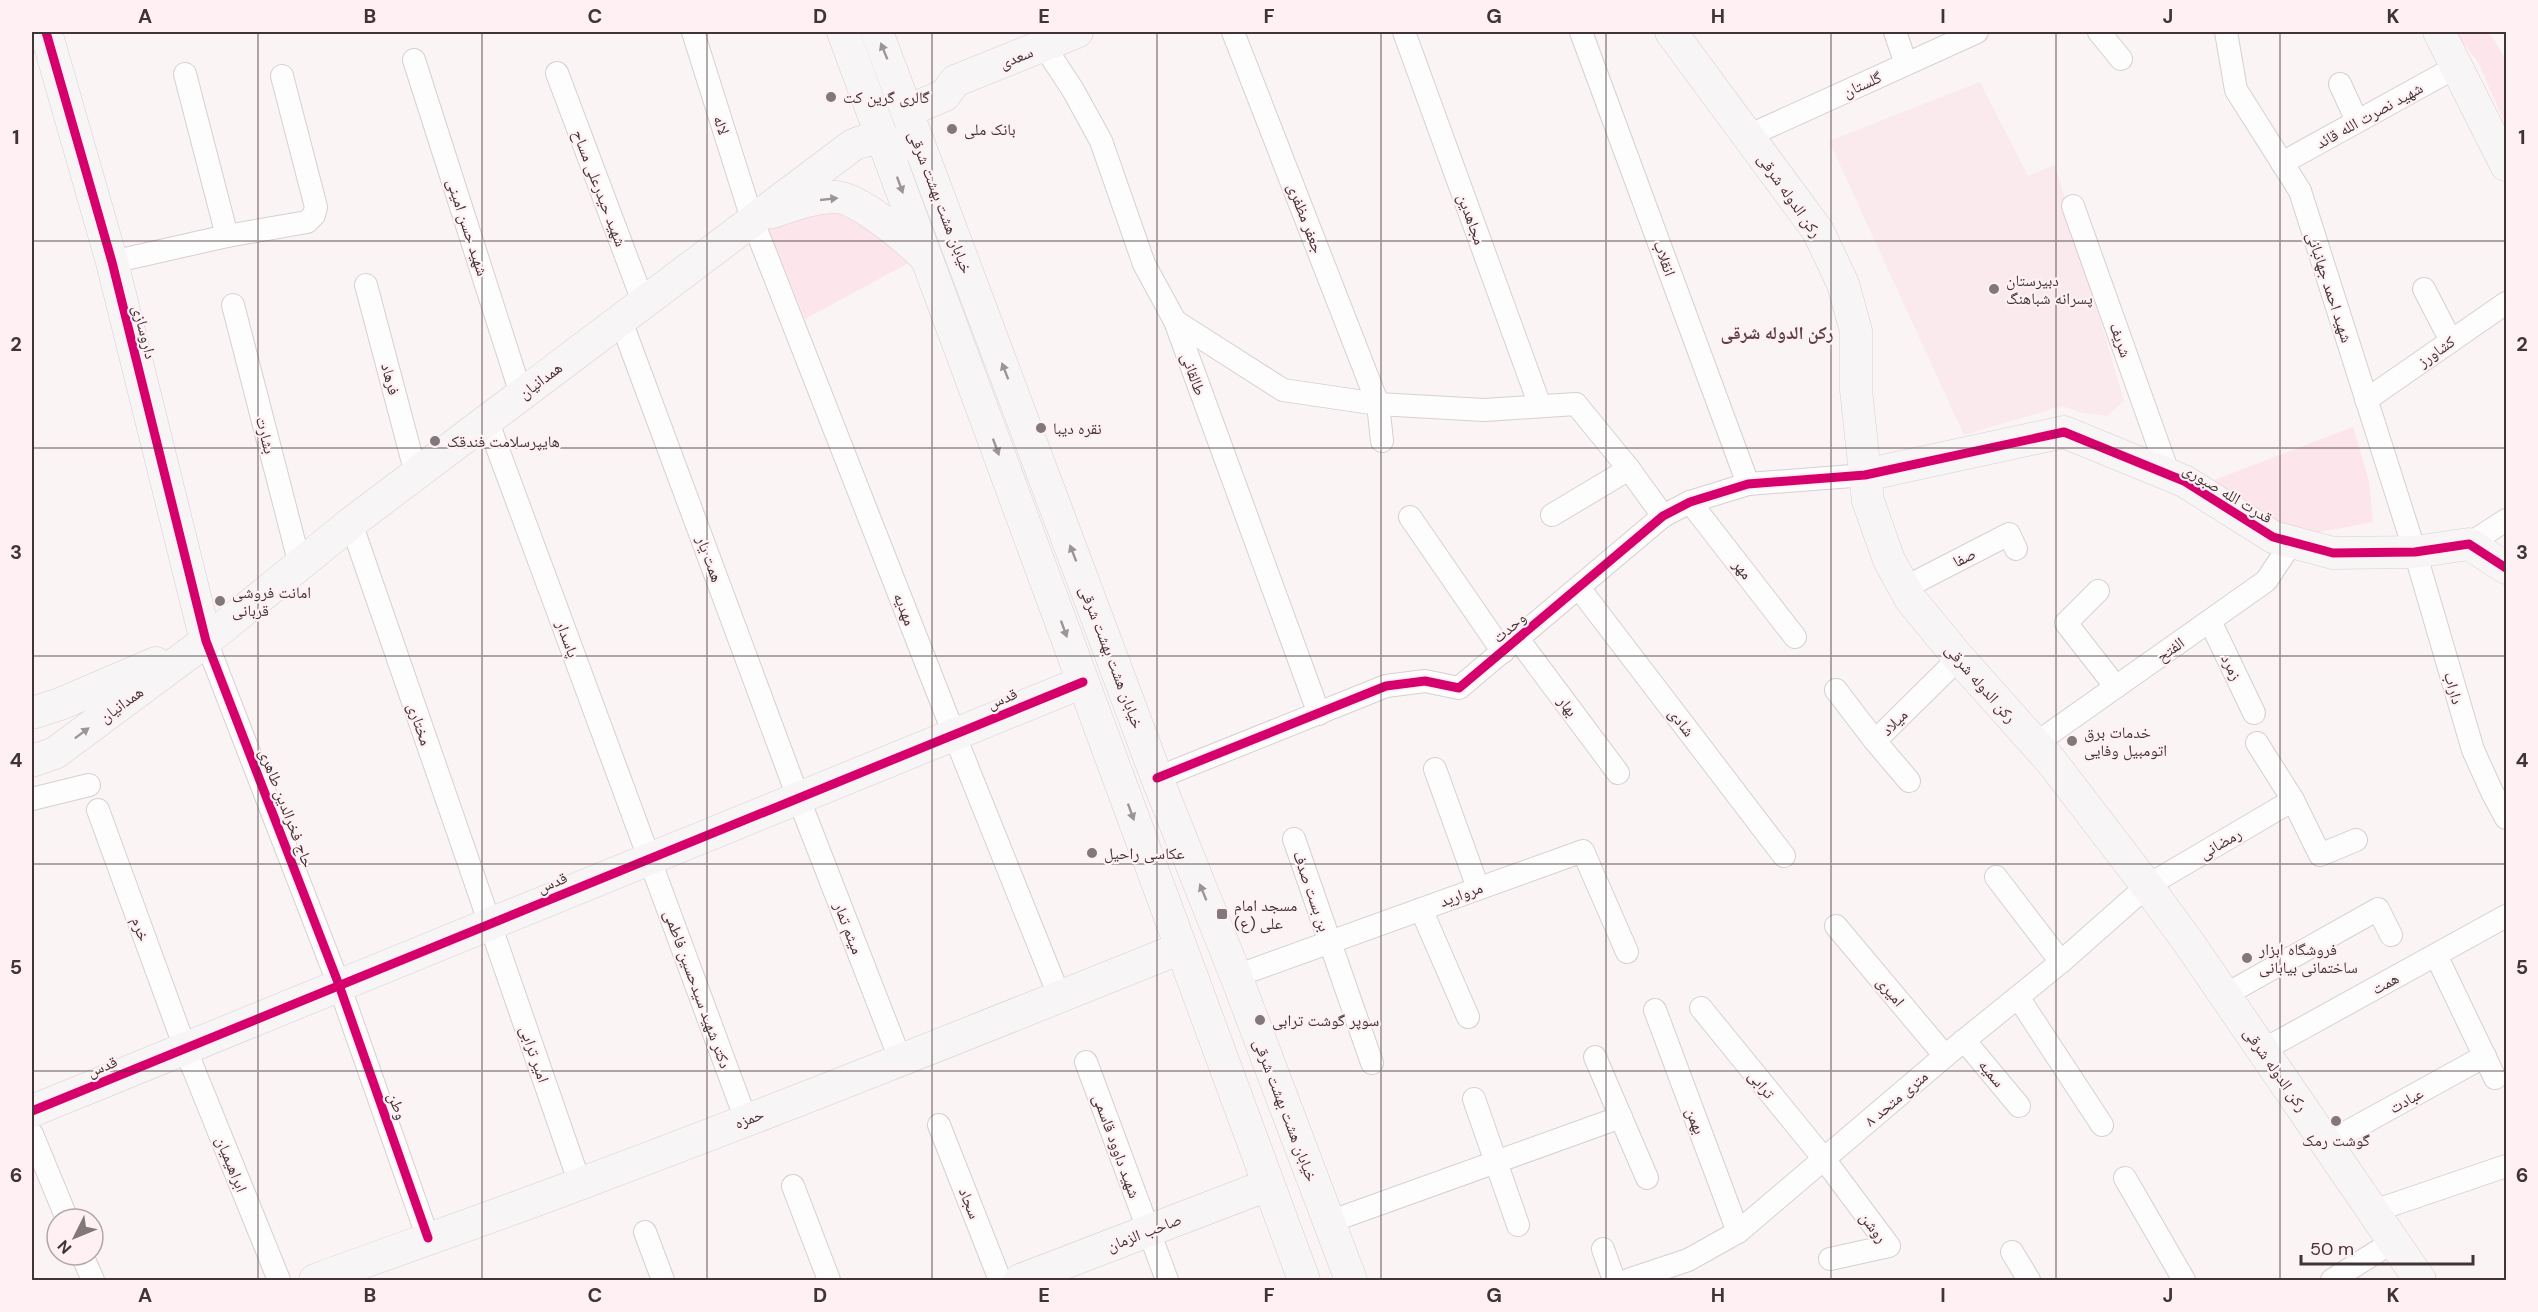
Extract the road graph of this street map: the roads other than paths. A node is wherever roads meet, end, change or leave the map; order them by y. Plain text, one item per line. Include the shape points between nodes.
1 (46, 32) edge
2 (693, 32) edge
3 (843, 32) edge
4 (877, 32) edge
5 (1233, 32) edge
6 (1404, 32) edge
7 (1581, 32) edge
8 (1671, 32) edge
9 (1895, 32) edge
10 (1977, 32) edge
11 (2099, 32) edge
12 (2226, 32) edge
13 (2439, 32) edge
14 (1060, 36) edge
15 (2121, 59) dead end
16 (414, 60) dead end
17 (1906, 64) junction
18 (2456, 67) junction
19 (557, 73) dead end
20 (185, 74) dead end
21 (282, 76) dead end
22 (2340, 84) dead end
23 (904, 101) junction
24 (871, 106) junction
25 (2357, 122) junction
26 (1748, 136) junction
27 (884, 139) junction
28 (853, 145) junction
29 (2282, 163) junction
30 (2506, 165) edge
31 (929, 170) junction
32 (2073, 206) dead end
33 (752, 219) junction
34 (227, 236) junction
35 (927, 260) junction
36 (112, 262) junction
37 (366, 285) dead end
38 (2424, 289) dead end
39 (2506, 303) edge
40 (233, 305) dead end
41 (632, 312) junction
42 (1175, 321) junction
43 (2451, 341) junction
44 (521, 394) junction
45 (2366, 399) junction
46 (1378, 404) junction
47 (1540, 406) junction
48 (487, 420) junction
49 (1382, 441) dead end
50 (1629, 469) junction
51 (416, 474) junction
52 (1865, 475) junction
53 (2169, 475) junction
54 (1748, 484) junction
55 (1690, 502) junction
56 (1552, 515) dead end
57 (1663, 516) junction
58 (1410, 517) dead end
59 (2506, 520) edge
60 (351, 524) junction
61 (2292, 542) junction
62 (2469, 544) junction
63 (2016, 549) dead end
64 (2415, 552) junction
65 (300, 565) junction
66 (2506, 568) edge
67 (1579, 588) junction
68 (1904, 588) junction
69 (2098, 591) dead end
70 (2210, 621) junction
71 (1795, 636) dead end
72 (206, 641) junction
73 (1511, 645) junction
74 (1959, 658) junction
75 (1083, 682) junction
76 (2116, 687) junction
77 (1836, 690) dead end
78 (32, 713) edge
79 (2254, 713) dead end
80 (1319, 714) junction
81 (954, 734) junction
82 (1875, 741) junction
83 (2257, 743) dead end
84 (2035, 744) junction
85 (32, 761) edge
86 (1435, 769) dead end
87 (1618, 772) dead end
88 (1157, 778) junction
89 (1909, 782) dead end
90 (89, 785) dead end
91 (798, 797) junction
92 (32, 799) edge
93 (2293, 800) junction
94 (98, 810) dead end
95 (2506, 818) edge
96 (1294, 839) dead end
97 (2356, 840) dead end
98 (1784, 856) dead end
99 (649, 858) junction
100 (1996, 877) dead end
101 (2147, 886) junction
102 (1478, 888) junction
103 (1421, 909) junction
104 (2506, 916) edge
105 (489, 924) junction
106 (1836, 926) dead end
107 (2391, 935) dead end
108 (1329, 942) junction
109 (1181, 948) junction
110 (1627, 952) dead end
111 (2436, 954) junction
112 (2061, 962) junction
113 (1236, 976) junction
114 (339, 985) junction
115 (2225, 995) junction
116 (2018, 996) junction
117 (1060, 998) junction
118 (1701, 1008) dead end
119 (1655, 1010) dead end
120 (1468, 1017) dead end
121 (1964, 1040) junction
122 (185, 1048) junction
123 (2263, 1050) junction
124 (1945, 1056) junction
125 (2485, 1056) junction
126 (1595, 1057) dead end
127 (900, 1059) junction
128 (1086, 1062) dead end
129 (1372, 1063) dead end
130 (2495, 1078) dead end
131 (1281, 1098) junction
132 (1474, 1099) dead end
133 (2019, 1106) dead end
134 (32, 1111) edge
135 (1240, 1111) junction
136 (1622, 1117) junction
137 (746, 1120) junction
138 (939, 1125) dead end
139 (2102, 1125) dead end
140 (32, 1134) edge
141 (2327, 1143) junction
142 (1824, 1159) junction
143 (1497, 1162) junction
144 (2506, 1166) edge
145 (1647, 1178) dead end
146 (2125, 1178) dead end
147 (580, 1184) junction
148 (1268, 1185) junction
149 (793, 1186) dead end
150 (62, 1207) edge
151 (2374, 1212) junction
152 (1329, 1222) junction
153 (1518, 1225) dead end
154 (1149, 1230) junction
155 (645, 1232) dead end
156 (1738, 1232) junction
157 (428, 1238) junction
158 (2394, 1241) junction
159 (1603, 1249) dead end
160 (2012, 1252) dead end
161 (1830, 1259) dead end
162 (87, 1267) edge
163 (1626, 1280) edge
164 (93, 1281) edge
165 (279, 1281) edge
166 (315, 1281) edge
167 (663, 1281) edge
168 (829, 1281) edge
169 (1000, 1281) edge
170 (1020, 1281) edge
171 (1167, 1281) edge
172 (1304, 1281) edge
173 (1351, 1281) edge
174 (2030, 1281) edge
175 (2184, 1281) edge
176 (2332, 1281) edge
177 (2420, 1281) edge

1 - 36 main road, داروسازی
2 - 33 street, لاله
3 - 24 main road, خیابان هشت بهشت شرقی
23 -> 4 main road, خیابان هشت بهشت شرقی
5 - 46 street, جعفر مظفری
6 - 47 street, مجاهدین
7 - 54 street, انقلاب
8 - 26 main road, رکن الدوله شرقی
9 - 17 street
10 - 17 street, گلستان
11 - 15 street
12 - 29 street, شهید احمد جهانبانی via 2236,90
13 - 18 main road
14 - 23 main road, سعدی via 955,81 945,95
14 - 42 street, طالقانی via 1073,90 1101,141 1144,264
16 - 44 street, شهید حسن امینی
17 - 26 street, گلستان
18 - 25 street, شهید نصرت الله قائد
18 - 30 main road
19 - 41 street, شهید حیدرعلی مساح
20 - 34 street
21 - 34 street via 316,207 314,215 307,222
22 - 25 street
23 - 31 main road, خیابان هشت بهشت شرقی
24 - 27 main road, خیابان هشت بهشت شرقی
24 - 28 main road via 866,127
25 - 29 street, شهید نصرت الله قائد
26 - 52 main road, رکن الدوله شرقی via 1818,231 1843,284 1856,331 1856,390
27 - 28 main road, همدانیان
27 - 31 main road via 909,150
27 -> 35 main road, خیابان هشت بهشت شرقی
28 - 33 main road, همدانیان
29 - 45 street, شهید احمد جهانبانی via 2300,191
88 -> 31 main road, خیابان هشت بهشت شرقی
32 - 53 street, شریف
33 -> 35 main road via 802,202 838,197 906,238
33 - 41 main road, همدانیان
33 - 81 street, مهدیه
34 - 36 street
35 -> 75 main road, خیابان هشت بهشت شرقی
36 - 72 main road, داروسازی
37 - 51 street, فرهاد
38 - 43 street
39 - 43 street, کشاورز
40 - 65 street, بشارت
41 - 44 main road, همدانیان
41 - 91 street, همت یار
42 - 46 street via 1283,390
42 - 80 street, طالقانی
43 - 45 street, کشاورز
44 - 48 main road, همدانیان
45 - 64 street, شهید احمد جهانبانی
46 - 47 street via 1485,410
46 - 49 street, جعفر مظفری
47 - 50 street via 1576,404
48 - 51 main road, همدانیان
48 - 99 street, پاسدار
50 - 56 street
50 - 57 street
51 - 60 main road, همدانیان
52 - 53 main road, قدرت الله صبوری via 2064,432
52 - 54 street, وحدت
52 - 68 main road, رکن الدوله شرقی via 1868,501 1889,560
53 - 61 main road, قدرت الله صبوری via 2273,537
54 - 55 street, وحدت
55 - 57 street, وحدت
55 - 71 street, مهر
57 - 67 street, وحدت
58 - 73 street, بهار
59 - 62 street
60 - 65 main road, همدانیان
60 - 105 street, مختاری
61 - 64 main road, قدرت الله صبوری via 2333,553
61 - 70 street, الفتح via 2266,581
62 - 64 main road, قدرت الله صبوری
62 - 66 main road
63 - 68 street, صفا via 2008,534
64 - 95 street, داراب via 2473,750
65 - 72 main road, همدانیان
67 - 73 street, وحدت
67 - 98 street, شادی
68 - 74 main road, رکن الدوله شرقی
69 - 76 street via 2066,623
70 - 76 street, الفتح
70 - 79 street, زمرد
72 - 78 main road, همدانیان
85 -> 72 main road, همدانیان via 55,753
72 - 114 street, حاج فخرالدین طاهری
73 - 80 street, وحدت via 1459,688 1425,681 1386,686
73 - 87 street, بهار
74 - 82 street, میلاد
74 - 84 main road, رکن الدوله شرقی
75 - 81 main road, قدس
75 -> 109 main road, خیابان هشت بهشت شرقی
76 - 84 street, الفتح
77 - 82 street, میلاد
80 - 88 street, وحدت
81 - 91 main road, قدس
81 - 117 street, مهدیه
82 - 89 street
83 - 93 street
84 - 101 main road, رکن الدوله شرقی
86 - 102 street
113 -> 88 main road, خیابان هشت بهشت شرقی
90 - 92 street
91 - 99 main road, قدس
91 - 127 street, میثم تمار
93 - 97 street via 2320,855
93 - 101 street, رمضانی
94 - 122 street, خرم
96 - 108 street, بن بست صدف
99 - 105 main road, قدس
99 - 137 street, دکتر شهید سیدحسین فاطمی
100 - 112 street
101 - 112 street, ۸ متری متحد
101 - 115 main road, رکن الدوله شرقی
102 - 103 street, مروارید
102 - 110 street, مروارید via 1582,850
103 - 108 street, مروارید
103 - 120 street
104 - 111 street, همت
105 - 114 main road, قدس
105 - 147 street, امیر ترابی
106 - 124 street, امیری
107 - 115 street via 2378,909
108 - 113 street, مروارید
108 - 129 street, بن بست صدف
109 - 117 main road, حمزه
109 - 135 main road, خیابان هشت بهشت شرقی
111 - 123 street, همت
111 - 125 street
112 - 116 street, ۸ متری متحد
113 - 131 main road, خیابان هشت بهشت شرقی
114 - 122 main road, قدس
114 - 157 street, وطن
115 - 123 main road, رکن الدوله شرقی
116 - 121 street, ۸ متری متحد
116 - 139 street
117 - 127 main road, حمزه
118 - 142 street, ترابی
119 - 156 street, بهمن
121 - 124 street, ۸ متری متحد
121 - 133 street, سمیه
122 - 134 main road, قدس
122 - 165 street, ابراهیمیان
123 - 141 main road, رکن الدوله شرقی
124 - 142 street, ۸ متری متحد
125 - 130 street
125 - 141 street, عبادت
126 - 136 street
127 - 137 main road, حمزه
128 - 154 street, شهید داوود قاسمی
131 - 135 main road
131 - 152 main road, خیابان هشت بهشت شرقی
132 - 143 street
135 - 148 main road, خیابان هشت بهشت شرقی
136 - 143 street
136 - 145 street
137 - 147 main road, حمزه
138 - 169 street, سجاد
140 - 150 street
141 - 151 main road, رکن الدوله شرقی
142 - 156 street, ۸ متری متحد
142 - 161 street, روشن via 1889,1246
143 - 152 street
143 - 153 street
144 - 151 street
146 - 175 street
147 - 157 main road, حمزه
148 - 154 main road, صاحب الزمان
148 - 172 main road, خیابان هشت بهشت شرقی
149 - 168 street
151 - 158 main road, رکن الدوله شرقی
152 - 173 main road, خیابان هشت بهشت شرقی
154 - 170 main road, صاحب الزمان
154 - 171 street, شهید داوود قاسمی
155 - 167 street
156 - 163 street, ۸ متری متحد via 1688,1260
157 - 166 main road, حمزه
158 - 176 street
158 - 177 main road, رکن الدوله شرقی
159 - 163 street
160 - 174 street
162 - 164 street

